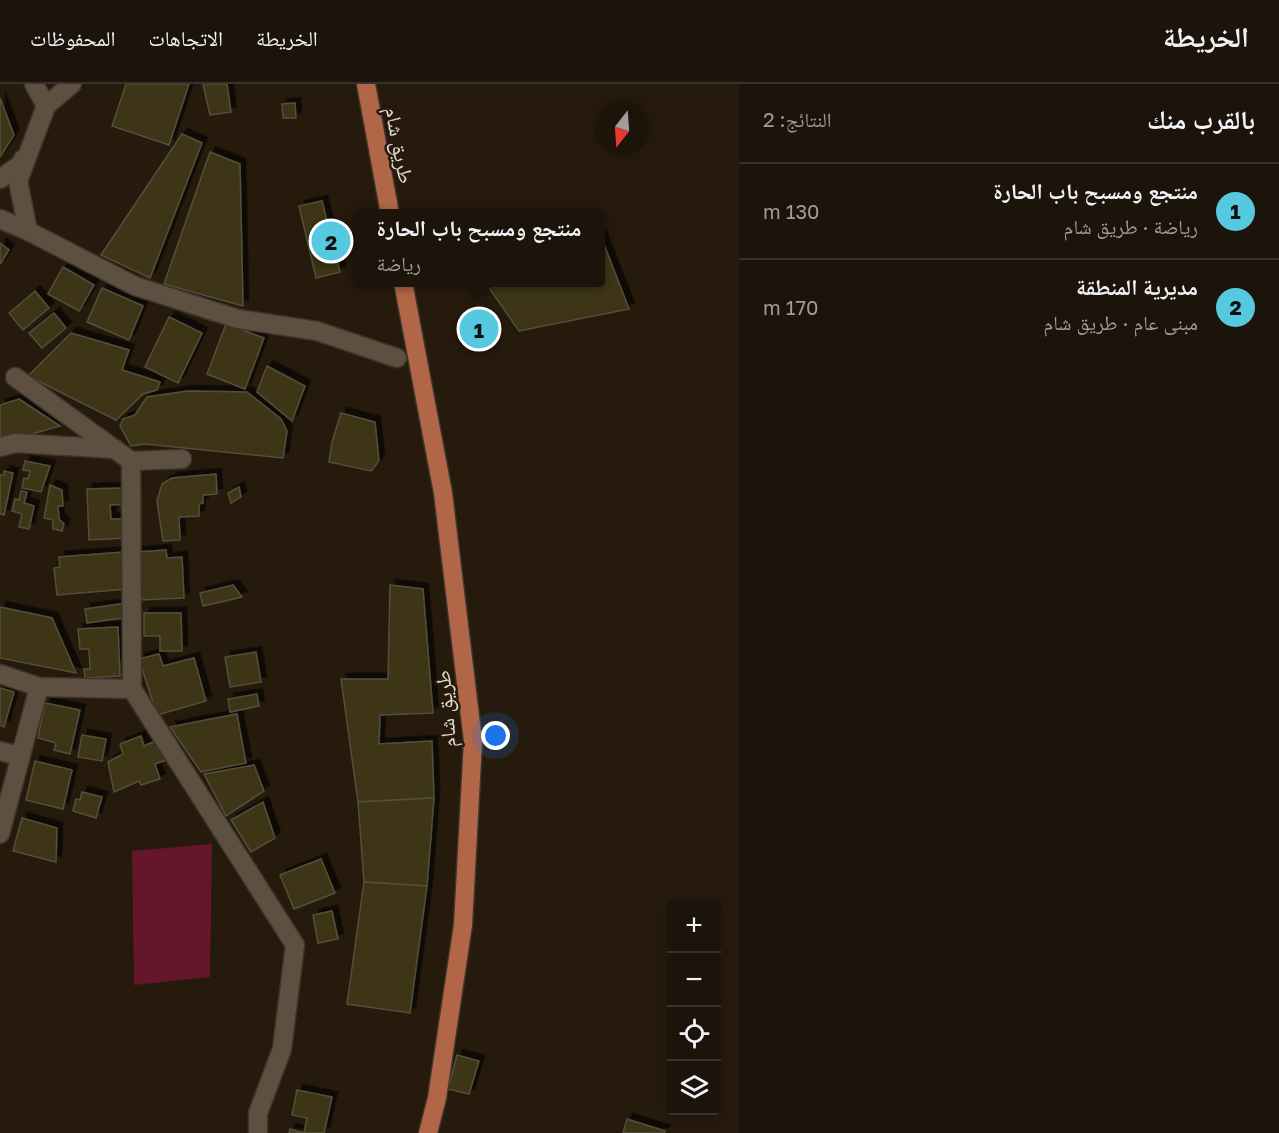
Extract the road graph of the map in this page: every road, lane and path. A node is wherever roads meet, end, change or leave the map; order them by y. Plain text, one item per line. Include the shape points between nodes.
1 (34, 84) edge
2 (72, 84) edge
3 (366, 84) edge
4 (46, 106) junction
5 (0, 179) edge
6 (389, 209) edge
7 (0, 219) edge
8 (28, 231) junction
9 (404, 287) edge
10 (397, 358) dead end
11 (15, 376) dead end
12 (0, 447) edge
13 (115, 449) junction
14 (182, 459) dead end
15 (131, 461) junction
16 (0, 674) edge
17 (39, 687) junction
18 (132, 689) junction
19 (0, 751) edge
20 (20, 756) junction
21 (0, 834) edge
22 (258, 1133) edge
23 (428, 1133) edge

1 - 4 street
2 - 4 street
3 - 6 main road, طريق شام
4 - 5 street via 21,164
4 - 8 street via 18,181
7 - 8 street
8 - 10 street via 135,286 238,320 317,331
9 - 23 main road, طريق شام via 443,493 473,741 463,925 437,1098
11 - 13 street
12 - 13 street via 15,443
13 - 15 street
14 - 15 street
15 - 18 street
16 - 17 street
17 - 18 street
17 - 20 street
18 - 22 street via 294,945 282,1049 258,1113
19 - 20 street
20 - 21 street

